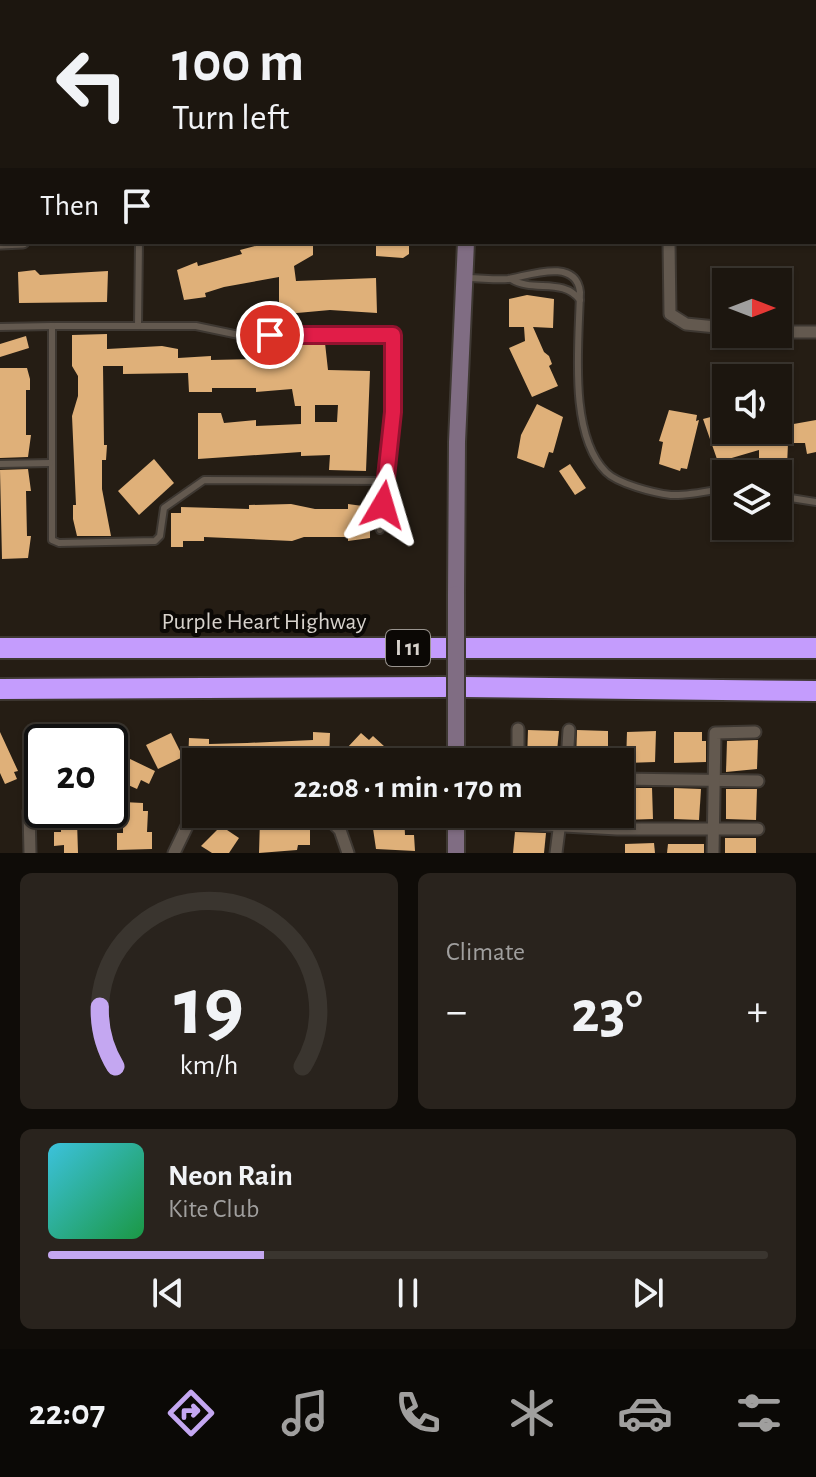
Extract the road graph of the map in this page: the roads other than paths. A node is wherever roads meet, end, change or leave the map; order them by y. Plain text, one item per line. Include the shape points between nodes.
1 (139, 244) edge
2 (466, 244) edge
3 (669, 244) edge
4 (548, 272) junction
5 (466, 278) junction
6 (511, 279) junction
7 (548, 286) junction
8 (580, 300) junction
9 (52, 326) junction
10 (138, 326) junction
11 (0, 327) edge
12 (712, 327) edge
13 (792, 332) edge
14 (816, 332) edge
15 (50, 463) junction
16 (0, 464) edge
17 (387, 481) junction
18 (712, 490) edge
19 (792, 498) edge
20 (816, 502) edge
21 (380, 530) dead end
22 (0, 648) edge
23 (816, 648) edge
24 (0, 689) edge
25 (816, 691) edge
26 (518, 729) dead end
27 (569, 730) dead end
28 (755, 732) dead end
29 (456, 748) edge
30 (518, 748) edge
31 (568, 748) edge
32 (634, 779) edge
33 (713, 780) junction
34 (758, 781) dead end
35 (634, 825) edge
36 (29, 828) edge
37 (190, 828) edge
38 (338, 828) edge
39 (456, 828) edge
40 (559, 828) edge
41 (758, 829) dead end
42 (713, 830) junction
43 (30, 853) edge
44 (174, 853) edge
45 (348, 853) edge
46 (456, 853) edge
47 (556, 853) edge
48 (713, 853) edge

1 - 10 lane
2 - 5 main road
3 - 12 street via 667,305 673,318
4 - 6 lane via 525,272
4 - 7 lane
4 - 8 lane via 575,279
5 - 6 lane
5 - 29 main road, bridge via 457,442
6 - 7 lane via 525,286
7 - 8 lane via 566,287
8 - 18 lane via 578,390 593,455 610,476 660,493
9 - 10 lane
9 - 11 lane
9 - 15 lane
10 - 17 lane via 196,326 239,335 393,335
13 - 14 street
15 - 16 lane
15 - 17 lane via 49,533 59,543 155,541 164,508 204,480
17 - 21 lane
19 - 20 lane
22 - 23 highway, Purple Heart Highway / I 11
24 - 25 highway, I 11
26 - 30 street
27 - 31 street
28 - 33 street via 715,733
32 - 33 street
33 - 34 street
33 - 42 street
35 - 42 street
36 - 43 street
37 - 44 street
38 - 45 street
39 - 46 main road
40 - 47 street
41 - 42 street
42 - 48 street

